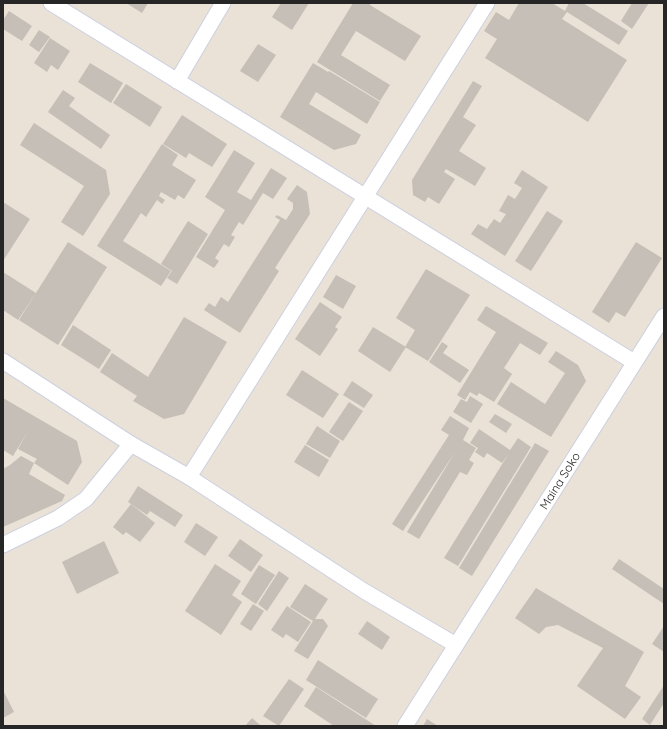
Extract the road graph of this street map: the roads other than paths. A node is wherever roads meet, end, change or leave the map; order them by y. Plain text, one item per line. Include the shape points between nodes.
1 (51, 3) edge
2 (223, 3) edge
3 (487, 3) edge
4 (176, 81) junction
5 (366, 197) junction
6 (664, 316) edge
7 (3, 361) edge
8 (634, 362) junction
9 (131, 444) junction
10 (189, 477) junction
11 (3, 545) edge
12 (456, 645) junction
13 (405, 726) edge

1 - 4 street
2 - 4 street
3 - 5 street
4 - 5 street
5 - 8 street
5 - 10 street
6 - 8 street, Maina Soko
7 - 9 street
8 - 12 street, Maina Soko
9 - 10 street
9 - 11 street via 86,499 58,518
10 - 12 street via 364,591
12 - 13 street, Maina Soko

